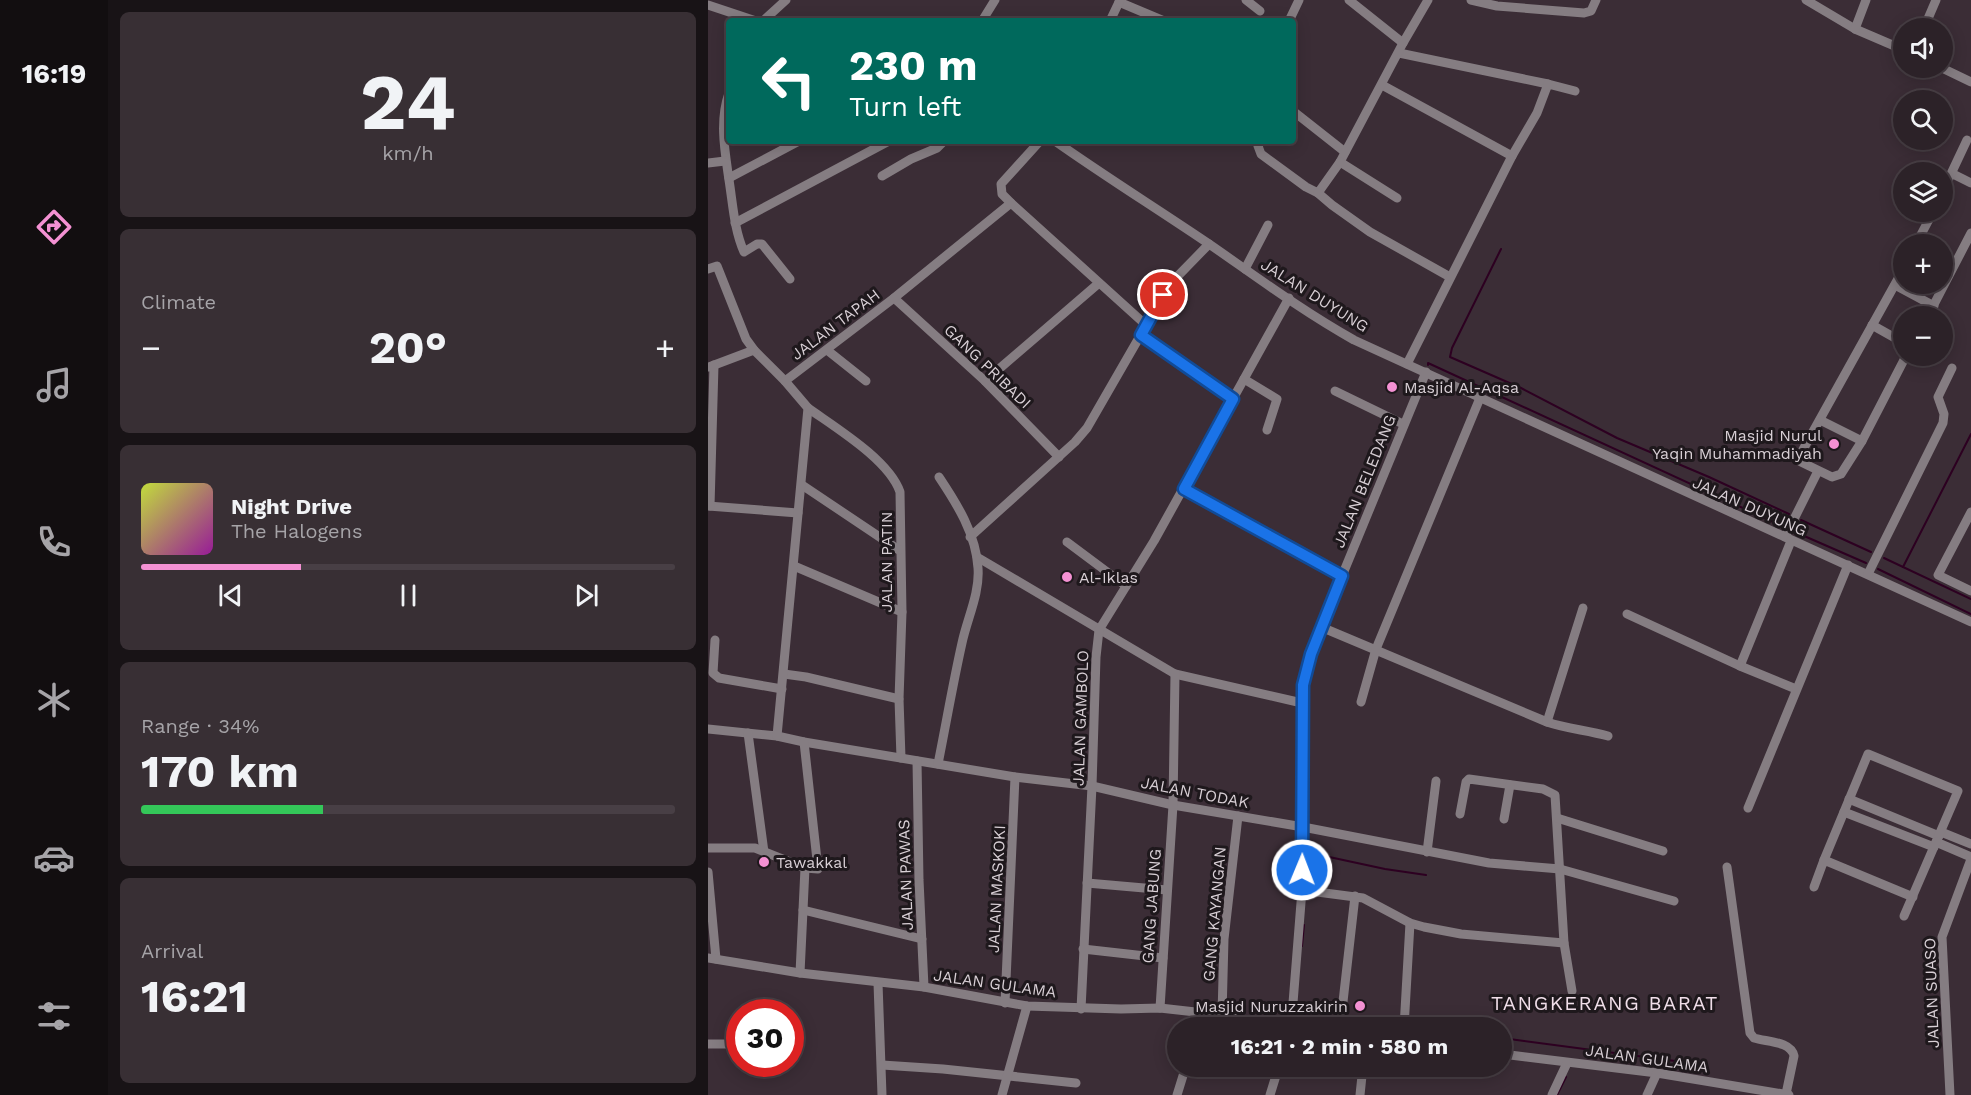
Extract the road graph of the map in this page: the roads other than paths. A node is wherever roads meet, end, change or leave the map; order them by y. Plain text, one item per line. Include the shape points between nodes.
1 (786, 0) edge
2 (995, 0) edge
3 (1246, 0) edge
4 (1299, 0) edge
5 (1349, 0) edge
6 (1428, 0) edge
7 (1471, 0) edge
8 (1596, 0) edge
9 (1806, 0) edge
10 (1866, 0) edge
11 (1936, 0) edge
12 (1120, 1) edge
13 (708, 5) edge
14 (1531, 5) edge
15 (1260, 11) dead end
16 (746, 18) edge
17 (766, 18) edge
18 (984, 18) edge
19 (1112, 18) edge
20 (1157, 18) edge
21 (1290, 18) edge
22 (1928, 18) edge
23 (1855, 28) junction
24 (1403, 43) junction
25 (1893, 45) edge
26 (1399, 53) junction
27 (1953, 73) edge
28 (1971, 82) edge
29 (1548, 84) junction
30 (1382, 85) junction
31 (1575, 91) dead end
32 (726, 104) edge
33 (1296, 113) edge
34 (1970, 137) edge
35 (793, 144) edge
36 (883, 144) edge
37 (941, 144) edge
38 (1037, 144) edge
39 (1058, 144) edge
40 (1259, 144) edge
41 (1345, 152) junction
42 (1512, 156) junction
43 (725, 161) junction
44 (1340, 162) junction
45 (708, 164) edge
46 (1953, 174) joint
47 (882, 176) dead end
48 (729, 178) junction
49 (1971, 183) edge
50 (1318, 193) junction
51 (1397, 198) dead end
52 (1011, 203) junction
53 (735, 223) junction
54 (1268, 225) dead end
55 (1971, 233) edge
56 (1209, 244) junction
57 (708, 269) edge
58 (1245, 269) junction
59 (1450, 277) junction
60 (790, 279) dead end
61 (1099, 283) junction
62 (1893, 287) edge
63 (1911, 294) edge
64 (894, 298) junction
65 (1290, 298) junction
66 (1934, 306) joint
67 (1146, 325) junction
68 (1872, 325) junction
69 (1141, 335) junction
70 (1893, 337) edge
71 (754, 350) junction
72 (827, 350) junction
73 (1407, 364) junction
74 (711, 366) edge
75 (1901, 366) edge
76 (1952, 368) dead end
77 (1426, 372) junction
78 (1244, 379) junction
79 (785, 381) junction
80 (866, 381) dead end
81 (985, 381) junction
82 (1335, 391) dead end
83 (1480, 398) junction
84 (1233, 399) junction
85 (808, 408) junction
86 (1820, 420) junction
87 (1403, 424) junction
88 (1267, 430) dead end
89 (1862, 441) junction
90 (1059, 457) junction
91 (1818, 471) junction
92 (939, 477) dead end
93 (802, 485) junction
94 (1184, 489) junction
95 (709, 506) edge
96 (1971, 512) edge
97 (798, 513) junction
98 (970, 537) junction
99 (1788, 539) junction
100 (1067, 542) dead end
101 (899, 550) junction
102 (977, 557) junction
103 (1848, 565) junction
104 (794, 566) junction
105 (1868, 574) junction
106 (1342, 576) junction
107 (1125, 586) junction
108 (1971, 591) edge
109 (1583, 609) dead end
110 (902, 612) junction
111 (1627, 614) dead end
112 (1971, 622) edge
113 (1321, 627) junction
114 (1099, 630) junction
115 (715, 640) dead end
116 (1376, 650) junction
117 (1740, 666) junction
118 (784, 674) junction
119 (1175, 674) junction
120 (782, 689) junction
121 (1796, 689) junction
122 (899, 699) junction
123 (1361, 702) dead end
124 (1302, 703) junction
125 (1547, 722) junction
126 (708, 729) edge
127 (748, 733) junction
128 (777, 736) junction
129 (1608, 736) dead end
130 (804, 742) junction
131 (901, 758) junction
132 (917, 761) junction
133 (938, 764) junction
134 (1015, 777) junction
135 (1436, 781) dead end
136 (1510, 785) junction
137 (1092, 786) junction
138 (1849, 799) junction
139 (1173, 805) junction
140 (1748, 808) dead end
141 (1844, 812) junction
142 (1460, 814) dead end
143 (1238, 816) junction
144 (1557, 818) junction
145 (1504, 819) dead end
146 (1303, 827) junction
147 (1938, 839) junction
148 (1971, 844) edge
149 (708, 848) edge
150 (1663, 851) dead end
151 (765, 852) junction
152 (1427, 852) junction
153 (1971, 858) edge
154 (1824, 860) junction
155 (1727, 867) dead end
156 (805, 868) junction
157 (1560, 869) junction
158 (708, 872) edge
159 (1087, 883) junction
160 (1814, 887) dead end
161 (1167, 890) junction
162 (1302, 890) junction
163 (1355, 896) junction
164 (1913, 897) junction
165 (1674, 901) dead end
166 (803, 910) junction
167 (1904, 916) dead end
168 (1410, 923) junction
169 (922, 939) junction
170 (1564, 944) junction
171 (1083, 949) junction
172 (1163, 958) junction
173 (712, 959) edge
174 (800, 973) junction
175 (878, 983) junction
176 (924, 987) junction
177 (1572, 992) dead end
178 (1005, 1003) junction
179 (1027, 1006) junction
180 (1160, 1008) junction
181 (1080, 1009) junction
182 (1204, 1014) junction
183 (1222, 1015) junction
184 (1203, 1017) edge
185 (1230, 1017) edge
186 (1292, 1017) edge
187 (1341, 1017) edge
188 (1405, 1017) edge
189 (708, 1044) edge
190 (726, 1044) edge
191 (1512, 1055) edge
192 (1567, 1063) junction
193 (882, 1065) junction
194 (1657, 1073) junction
195 (1006, 1076) junction
196 (1183, 1077) edge
197 (1276, 1077) edge
198 (1362, 1077) edge
199 (1076, 1083) dead end
200 (882, 1095) edge
201 (1002, 1095) edge
202 (1177, 1095) edge
203 (1270, 1095) edge
204 (1360, 1095) edge
205 (1552, 1095) edge
206 (1647, 1095) edge
207 (1787, 1095) edge
208 (1950, 1095) edge

1 - 17 street
2 - 18 street
3 - 15 street
4 - 21 street
5 - 24 street
6 - 24 street
7 - 14 street via 1497,6
8 - 14 street via 1591,11 1584,13
9 - 23 street
10 - 23 street
11 - 22 street
12 - 19 street
12 - 20 street
13 - 16 street
23 - 25 street
24 - 26 street
26 - 29 street
26 - 30 street
27 - 28 street
29 - 31 street
29 - 42 street via 1537,113
30 - 41 street
30 - 42 street
32 - 43 street
33 - 41 street
34 - 46 street
35 - 48 street
36 - 53 street
37 - 47 street
38 - 52 street via 1001,184 1002,194
39 - 56 street, JALAN DUYUNG
40 - 50 street via 1261,154
41 - 44 street
42 - 59 street
43 - 45 street
43 - 48 street
44 - 50 street
44 - 51 street
46 - 49 street
48 - 53 street
50 - 59 street via 1370,232
52 - 61 street
52 - 64 street, JALAN TAPAH
53 - 60 street via 744,252 762,244
54 - 58 street
55 - 66 street
56 - 58 street, JALAN DUYUNG
56 - 67 street via 1170,284
57 - 71 street via 717,266
58 - 65 street, JALAN DUYUNG
59 - 73 street
61 - 67 street
61 - 81 street
62 - 68 street
63 - 66 street
64 - 72 street, JALAN TAPAH
64 - 81 street, GANG PRIBADI
65 - 73 street, JALAN DUYUNG via 1344,334
65 - 78 street, JALAN GAMBOLO
67 - 69 street
68 - 70 street
68 - 86 street
69 - 84 street
69 - 90 street via 1087,428
71 - 74 street
71 - 79 street
72 - 79 street, JALAN TAPAH
72 - 80 street
73 - 77 street, JALAN DUYUNG
74 - 95 street
75 - 89 street
76 - 105 street via 1938,397 1943,423
77 - 83 street, JALAN DUYUNG
77 - 87 street, JALAN BELEDANG
78 - 84 street, JALAN GAMBOLO
78 - 88 street via 1277,399
79 - 85 street, JALAN TAPAH
81 - 90 street, GANG PRIBADI
82 - 87 street
83 - 99 street, JALAN DUYUNG
83 - 116 street
84 - 94 street, JALAN GAMBOLO
85 - 93 street
85 - 101 street, JALAN PATIN via 858,444 896,482 901,504
86 - 89 street
86 - 91 street via 1800,457 1802,463
87 - 106 street, JALAN BELEDANG
89 - 91 street via 1838,476
90 - 98 street
91 - 99 street
92 - 98 street via 961,511
93 - 97 street
93 - 101 street
94 - 106 street
94 - 107 street, JALAN GAMBOLO
95 - 97 street
96 - 108 street via 1938,575
97 - 104 street
98 - 102 street
99 - 103 street, JALAN DUYUNG
99 - 117 street
100 - 107 street
101 - 110 street, JALAN PATIN
102 - 114 street
102 - 133 street via 978,582
103 - 105 street, JALAN DUYUNG
103 - 121 street
104 - 110 street
104 - 118 street
105 - 112 street, JALAN DUYUNG
106 - 113 street, JALAN BELEDANG
107 - 114 street, JALAN GAMBOLO
109 - 125 street
110 - 122 street, JALAN PATIN
111 - 117 street
113 - 116 street
113 - 124 street, JALAN BELEDANG via 1306,672
114 - 119 street
114 - 137 street, JALAN GAMBOLO
115 - 120 street via 713,674 718,678
116 - 123 street
116 - 125 street
117 - 121 street
118 - 120 street
118 - 122 street
119 - 124 street
119 - 139 street, GANG JABUNG
120 - 128 street
121 - 140 street
122 - 131 street, JALAN PATIN
124 - 146 street, JALAN BELEDANG
125 - 129 street
126 - 127 street, JALAN TODAK
127 - 128 street, JALAN TODAK
127 - 151 street
128 - 130 street, JALAN TODAK
130 - 131 street, JALAN TODAK
130 - 156 street via 819,866 816,870
131 - 132 street, JALAN TODAK
132 - 133 street, JALAN TODAK
132 - 169 street, JALAN PAWAS
133 - 134 street, JALAN TODAK
134 - 137 street, JALAN TODAK
134 - 178 street, JALAN MASKOKI
135 - 152 street
136 - 142 street via 1467,780
136 - 144 street via 1551,792 1556,799
136 - 145 street
137 - 139 street, JALAN TODAK
137 - 159 street, JALAN GAMBOLO
138 - 141 street
138 - 147 street
138 - 147 street via 1868,754 1958,791
139 - 143 street, JALAN TODAK
139 - 161 street, GANG JABUNG
141 - 147 street
141 - 154 street
143 - 146 street, JALAN TODAK
143 - 183 street, GANG KAYANGAN via 1224,939
144 - 150 street
144 - 157 street
146 - 152 street, JALAN TODAK
146 - 162 street, JALAN BELEDANG
147 - 148 street
147 - 153 street
147 - 164 street
149 - 151 street via 755,848
151 - 156 street
152 - 157 street, JALAN TODAK via 1489,863
153 - 208 street, JALAN SUASO via 1942,937
154 - 160 street
154 - 164 street
155 - 207 street via 1750,1033 1754,1038 1793,1051
156 - 166 street
157 - 165 street, JALAN TODAK
157 - 170 street
158 - 173 street
159 - 161 street
159 - 171 street, JALAN GAMBOLO
161 - 172 street, GANG JABUNG
162 - 163 street
162 - 186 street, JALAN BELEDANG
163 - 168 street
163 - 187 street
164 - 167 street
166 - 169 street
166 - 174 street
168 - 170 street via 1461,934
168 - 188 street
169 - 176 street, JALAN PAWAS
170 - 177 street
171 - 172 street
171 - 181 street, JALAN GAMBOLO
172 - 180 street, GANG JABUNG
173 - 174 street, JALAN GULAMA
174 - 175 street, JALAN GULAMA
175 - 176 street, JALAN GULAMA
175 - 193 street
176 - 178 street, JALAN GULAMA
178 - 179 street, JALAN GULAMA
179 - 181 street, JALAN GULAMA
179 - 195 street
180 - 181 street, JALAN GULAMA
180 - 182 street, JALAN GULAMA
182 - 183 street, JALAN GULAMA
182 - 184 street
183 - 185 street, JALAN GULAMA
189 - 190 street
191 - 192 street, JALAN GULAMA
192 - 194 street, JALAN GULAMA
192 - 205 street
193 - 195 street
193 - 200 street
194 - 206 street
194 - 207 street, JALAN GULAMA
195 - 199 street
195 - 201 street
196 - 202 street
197 - 203 street
198 - 204 street

